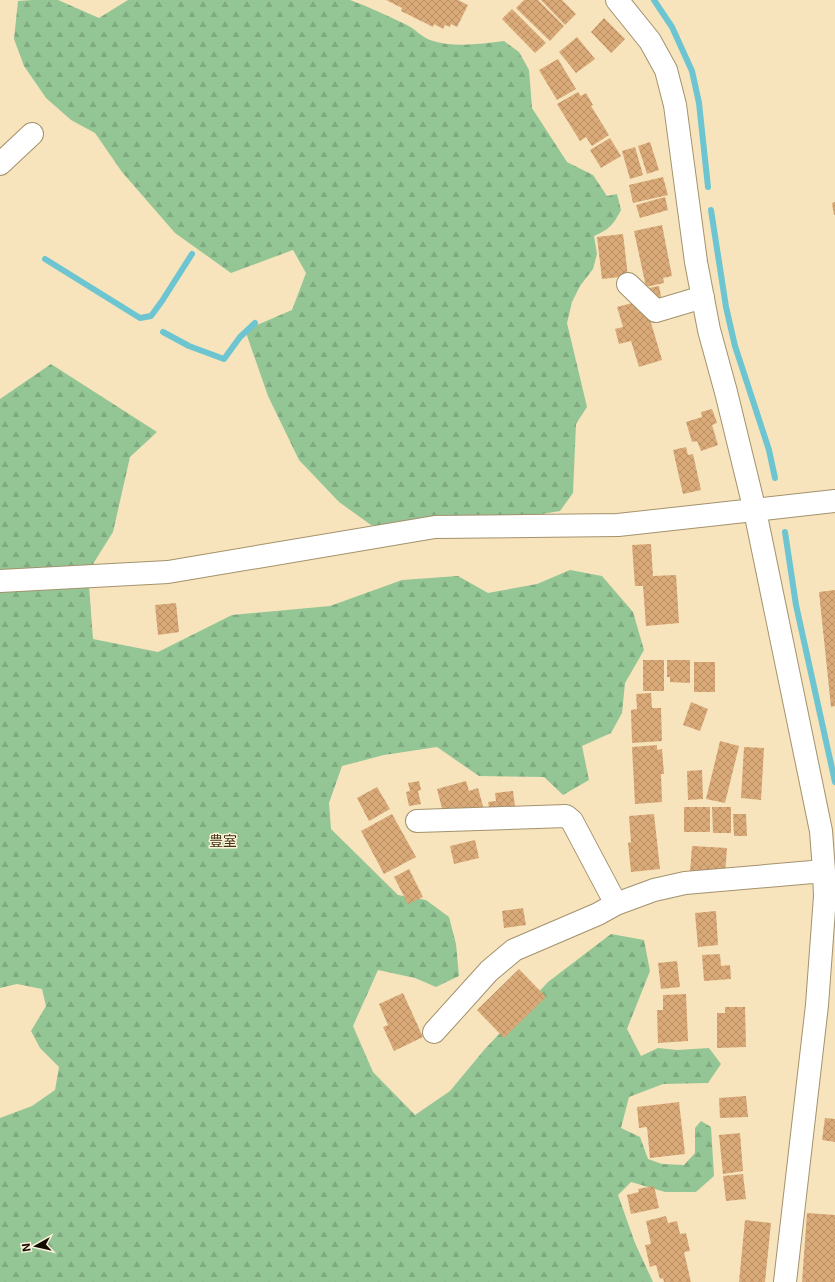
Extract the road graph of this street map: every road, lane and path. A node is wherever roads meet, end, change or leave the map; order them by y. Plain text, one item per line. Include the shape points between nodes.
1 (617, 0) edge
2 (32, 134) dead end
3 (0, 164) edge
4 (628, 284) dead end
5 (703, 297) junction
6 (835, 501) edge
7 (755, 511) junction
8 (0, 580) edge
9 (417, 821) dead end
10 (824, 871) junction
11 (616, 904) junction
12 (434, 1032) dead end
13 (785, 1282) edge

1 - 5 street via 650,41 666,70 675,105
2 - 3 street
4 - 5 street via 656,311
5 - 7 street
6 - 7 street
7 - 8 street via 618,524 435,527 168,572
7 - 10 street via 821,831
9 - 11 street via 566,816 572,821
10 - 11 street via 685,882
10 - 13 street via 825,896 817,1005
11 - 12 street via 514,950 489,971

